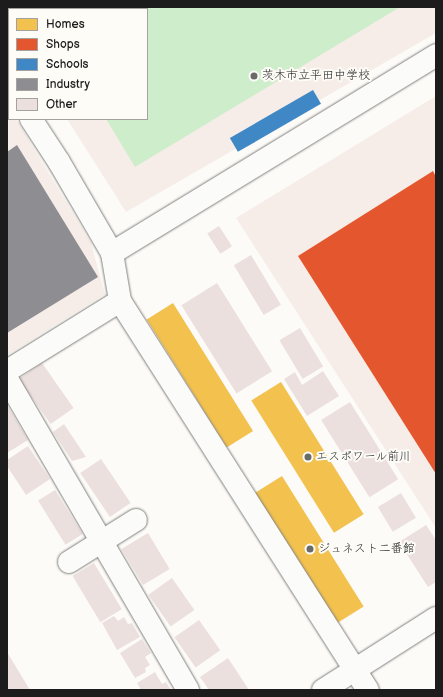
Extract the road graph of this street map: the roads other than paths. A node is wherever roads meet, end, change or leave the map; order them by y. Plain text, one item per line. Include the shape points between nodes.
1 (436, 55) edge
2 (32, 120) edge
3 (112, 253) junction
4 (120, 301) junction
5 (7, 371) edge
6 (7, 379) edge
7 (136, 520) dead end
8 (102, 542) junction
9 (69, 562) dead end
10 (436, 618) edge
11 (356, 669) junction
12 (188, 690) edge
13 (323, 690) edge
14 (368, 690) edge

1 - 3 street
2 - 3 street
3 - 4 street
4 - 5 street
4 - 11 street
6 - 8 street
7 - 8 street
8 - 9 street
8 - 12 street
10 - 11 street
11 - 13 street
11 - 14 street

